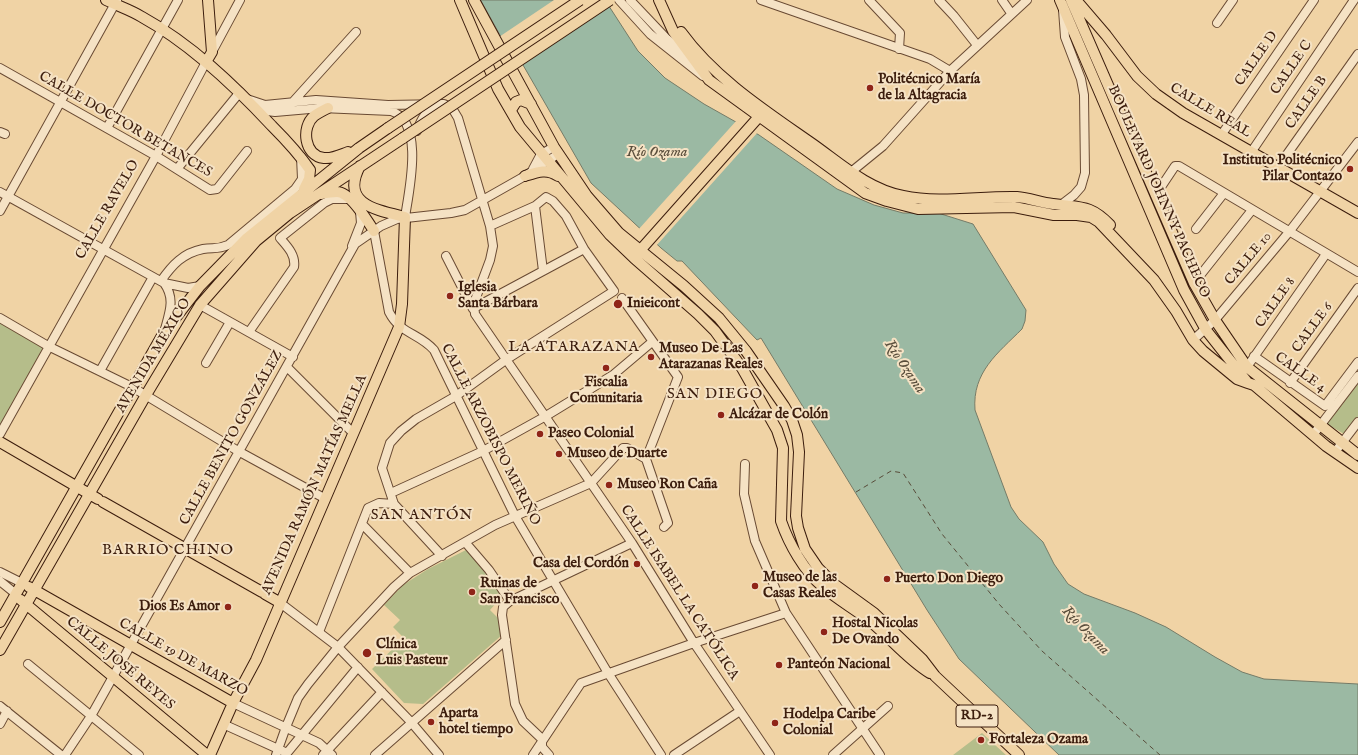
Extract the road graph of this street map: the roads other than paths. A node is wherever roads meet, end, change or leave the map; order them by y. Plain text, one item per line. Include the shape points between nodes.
1 (125, 0) edge
2 (178, 0) edge
3 (208, 0) edge
4 (240, 0) edge
5 (460, 0) edge
6 (474, 0) edge
7 (580, 0) edge
8 (610, 0) edge
9 (619, 0) edge
10 (630, 0) edge
11 (659, 0) edge
12 (666, 0) edge
13 (761, 0) edge
14 (869, 0) edge
15 (939, 0) edge
16 (1002, 0) edge
17 (1027, 0) edge
18 (1072, 0) edge
19 (1076, 0) edge
20 (1233, 0) edge
21 (1314, 0) edge
22 (1354, 0) edge
23 (113, 1) edge
24 (1061, 3) edge
25 (1011, 14) junction
26 (142, 16) junction
27 (1217, 23) dead end
28 (162, 29) junction
29 (356, 32) dead end
30 (670, 35) junction
31 (977, 45) junction
32 (899, 49) junction
33 (212, 52) junction
34 (1358, 54) edge
35 (690, 56) junction
36 (206, 62) junction
37 (0, 68) edge
38 (950, 71) junction
39 (709, 80) junction
40 (729, 82) junction
41 (243, 96) junction
42 (293, 101) junction
43 (60, 102) junction
44 (444, 104) junction
45 (531, 104) junction
46 (328, 108) junction
47 (258, 110) junction
48 (286, 110) junction
49 (511, 110) junction
50 (762, 113) junction
51 (107, 128) junction
52 (1222, 134) junction
53 (1358, 142) edge
54 (412, 146) junction
55 (359, 148) junction
56 (556, 150) junction
57 (247, 151) dead end
58 (1252, 151) junction
59 (541, 154) junction
60 (156, 156) junction
61 (301, 156) junction
62 (548, 162) junction
63 (360, 166) junction
64 (1278, 167) junction
65 (177, 169) junction
66 (851, 172) junction
67 (528, 174) junction
68 (564, 181) junction
69 (1161, 187) dead end
70 (1320, 191) junction
71 (0, 192) edge
72 (302, 192) junction
73 (1224, 193) junction
74 (319, 194) junction
75 (8, 196) junction
76 (348, 199) junction
77 (482, 199) junction
78 (1061, 205) junction
79 (535, 206) junction
80 (1252, 210) junction
81 (0, 211) edge
82 (360, 211) junction
83 (1358, 213) edge
84 (405, 217) junction
85 (490, 226) junction
86 (1196, 229) dead end
87 (374, 231) junction
88 (1289, 232) junction
89 (644, 247) junction
90 (584, 249) junction
91 (102, 250) junction
92 (350, 250) junction
93 (1326, 254) junction
94 (446, 256) dead end
95 (634, 258) junction
96 (543, 271) junction
97 (1358, 272) edge
98 (153, 277) junction
99 (162, 282) junction
100 (1194, 283) junction
101 (200, 286) junction
102 (1358, 288) edge
103 (622, 298) dead end
104 (200, 305) junction
105 (474, 311) junction
106 (1176, 311) junction
107 (0, 318) edge
108 (1215, 320) junction
109 (230, 322) junction
110 (399, 327) junction
111 (1206, 330) junction
112 (249, 332) junction
113 (163, 334) junction
114 (1193, 340) junction
115 (652, 342) junction
116 (48, 346) junction
117 (1254, 356) junction
118 (293, 357) junction
119 (508, 358) junction
120 (1358, 362) edge
121 (206, 363) dead end
122 (287, 367) junction
123 (1247, 367) junction
124 (100, 372) junction
125 (1358, 376) edge
126 (1290, 382) junction
127 (1248, 383) junction
128 (132, 387) junction
129 (146, 395) junction
130 (456, 396) junction
131 (546, 416) junction
132 (1358, 422) edge
133 (1320, 426) junction
134 (353, 433) junction
135 (0, 434) edge
136 (1313, 435) junction
137 (0, 442) edge
138 (1342, 443) junction
139 (483, 451) junction
140 (238, 452) junction
141 (1335, 452) junction
142 (1358, 455) edge
143 (646, 459) junction
144 (745, 464) dead end
145 (1358, 468) edge
146 (590, 484) junction
147 (77, 486) junction
148 (391, 493) junction
149 (97, 498) junction
150 (324, 498) junction
151 (394, 504) junction
152 (514, 516) junction
153 (362, 524) junction
154 (664, 527) dead end
155 (465, 542) junction
156 (632, 543) junction
157 (184, 549) junction
158 (442, 556) junction
159 (0, 572) edge
160 (410, 573) junction
161 (0, 581) edge
162 (554, 581) junction
163 (22, 583) junction
164 (34, 590) junction
165 (16, 594) junction
166 (510, 600) junction
167 (279, 602) junction
168 (26, 604) junction
169 (786, 612) junction
170 (0, 622) edge
171 (319, 632) junction
172 (506, 640) junction
173 (694, 643) junction
174 (130, 644) junction
175 (338, 646) junction
176 (0, 650) edge
177 (28, 664) dead end
178 (358, 667) junction
179 (608, 673) junction
180 (112, 676) junction
181 (935, 676) junction
182 (382, 692) junction
183 (233, 703) junction
184 (0, 706) edge
185 (888, 706) dead end
186 (7, 711) junction
187 (740, 711) junction
188 (91, 716) junction
189 (411, 722) junction
190 (0, 724) edge
191 (223, 724) junction
192 (286, 727) junction
193 (862, 727) junction
194 (301, 735) junction
195 (542, 742) junction
196 (278, 752) edge
197 (328, 753) edge
198 (61, 755) edge
199 (65, 755) edge
200 (139, 755) edge
201 (207, 755) edge
202 (210, 755) edge
203 (375, 755) edge
204 (438, 755) edge
205 (533, 755) edge
206 (549, 755) edge
207 (660, 755) edge
208 (674, 755) edge
209 (770, 755) edge
210 (833, 755) edge
211 (880, 755) edge
212 (1019, 755) edge

1 - 26 main road
2 - 28 street
3 - 33 main road
4 - 33 street, CALLE RAVELO
5 - 49 main road, RD-2 via 498,89
6 - 45 main road, RD-2
7 - 55 main road, AVENIDA MÉXICO, bridge
8 - 63 main road, AVENIDA MÉXICO, bridge
9 - 39 street via 650,34
10 - 30 street
11 - 30 main road
12 - 40 main road via 676,23 688,41
13 - 32 street
14 - 32 street via 900,33
15 - 31 street
16 - 25 street
17 - 25 street
18 - 100 main road, BOULEVARD JOHNNY PACHECO
19 - 52 main road, CALLE REAL via 1137,76 1156,94 1183,113
20 - 27 street
21 - 52 street, CALLE D
22 - 58 street, CALLE C
23 - 26 main road
23 - 43 street
24 - 78 street, BOULEVARD JOHNNY PACHECO via 1065,37 1081,78 1084,95 1085,173 1081,187
24 - 111 main road, BOULEVARD JOHNNY PACHECO via 1184,290
25 - 31 street
26 - 28 main road, AVENIDA MÉXICO
28 - 36 main road, AVENIDA MÉXICO
28 - 51 street
29 - 42 street
30 - 35 main road
31 - 38 street
32 - 38 street via 930,59
33 - 36 main road, CALLE RAVELO
34 - 64 street, CALLE B
35 - 39 main road
35 - 40 street
36 - 41 main road, AVENIDA MÉXICO
36 - 60 street, CALLE RAVELO
37 - 43 street, CALLE DOCTOR BETANCES
38 - 66 street via 883,146
39 - 50 main road
40 - 50 main road
41 - 42 street via 265,105
41 - 47 main road, AVENIDA MÉXICO
41 - 65 street
42 - 44 street
42 - 48 street
43 - 51 street, CALLE DOCTOR BETANCES
43 - 75 street
44 - 54 street via 431,108 421,119
44 - 77 street via 452,108 458,118
45 - 49 main road via 521,100 516,102
45 - 56 main road, RD-2
46 - 48 street
46 - 54 street via 398,113 408,126
46 - 55 main road via 314,116 308,124 306,139 312,151 323,158 336,157
47 - 48 street
47 - 61 main road, AVENIDA MÉXICO
49 - 59 main road, RD-2 via 520,127
50 - 66 main road
50 - 89 main road
50 - 106 main road via 845,180 865,193 887,201 918,209 1014,207 1054,215 1091,217 1099,222 1154,280
51 - 60 street, CALLE DOCTOR BETANCES
52 - 58 main road, CALLE REAL
53 - 70 street, CALLE 10
54 - 84 street
55 - 72 main road, AVENIDA MÉXICO
56 - 59 street
56 - 62 street, CALLE BENITO GONZÁLEZ
56 - 89 main road, RD-2 via 602,214 619,232
57 - 65 street, CALLE DOCTOR BETANCES via 217,189 213,190
58 - 64 main road, CALLE REAL
59 - 62 main road, RD-2
59 - 67 street
60 - 65 street, CALLE DOCTOR BETANCES
60 - 91 street, CALLE RAVELO
61 - 72 main road, AVENIDA MÉXICO via 310,170 309,179
61 - 99 street via 302,179 295,189 228,245 220,249 204,249 175,262
62 - 67 street, CALLE BENITO GONZÁLEZ
62 - 68 main road, RD-2
63 - 74 main road, AVENIDA MÉXICO
63 - 84 main road via 353,183 354,191 360,200 382,212
64 - 70 main road, CALLE REAL
66 - 78 main road via 870,185 907,197 936,200 1016,197
67 - 68 main road via 542,171 556,174
67 - 77 street, CALLE BENITO GONZÁLEZ
68 - 95 main road, RD-2 via 610,235
69 - 73 street via 1177,165
70 - 83 main road, CALLE REAL
70 - 88 street, CALLE 10
71 - 75 street
72 - 101 main road, AVENIDA MÉXICO via 246,238
73 - 80 street
73 - 86 street
74 - 76 main road via 342,193
74 - 104 main road, AVENIDA MÉXICO via 290,213 256,241
75 - 81 street
75 - 91 street
76 - 82 main road
76 - 112 street via 332,199 324,203 280,238 294,256 294,267
77 - 84 street, CALLE BENITO GONZÁLEZ via 465,210
77 - 85 street
78 - 106 main road via 1092,209 1101,215 1159,276 1173,300
79 - 85 street
79 - 90 street via 546,197 554,201 566,216
79 - 96 street
80 - 88 street
80 - 100 street
82 - 87 main road
82 - 92 street via 362,223
84 - 87 street, CALLE BENITO GONZÁLEZ via 397,218
84 - 110 main road, AVENIDA RAMÓN MATÍAS MELLA
85 - 105 street via 493,246
87 - 92 street, CALLE BENITO GONZÁLEZ
87 - 110 street via 389,312
88 - 93 street
88 - 108 street, CALLE 10
89 - 95 main road
89 - 181 main road, RD-2 via 718,318 784,406 794,427 799,452 796,516 805,549 818,568 834,584 874,613 922,659
90 - 96 street
90 - 119 street via 614,290
91 - 98 street
91 - 116 street, CALLE RAVELO
92 - 118 street, CALLE BENITO GONZÁLEZ
93 - 97 street
93 - 117 street, CALLE 8
94 - 105 street, CALLE ISABEL LA CATÓLICA
95 - 181 main road, RD-2 via 715,330 742,368 768,413 783,448 781,521 802,562 823,587 871,622 917,665
96 - 105 street
98 - 99 street
98 - 124 street
99 - 101 street via 188,288
99 - 113 street via 172,298 172,308
100 - 108 main road, BOULEVARD JOHNNY PACHECO
101 - 113 main road, AVENIDA MÉXICO
102 - 126 street, CALLE 6
103 - 115 street
104 - 109 street
104 - 129 main road, AVENIDA MÉXICO
105 - 119 street, CALLE ISABEL LA CATÓLICA
106 - 114 main road
107 - 116 street
108 - 111 street, CALLE 10
108 - 123 main road, BOULEVARD JOHNNY PACHECO
109 - 112 street
109 - 121 street
110 - 130 street, CALLE ARZOBISPO MERIÑO via 427,342 434,350
110 - 134 main road, AVENIDA RAMÓN MATÍAS MELLA
111 - 114 street, CALLE 10
111 - 127 main road, BOULEVARD JOHNNY PACHECO
112 - 118 street
113 - 128 main road, AVENIDA MÉXICO
114 - 127 main road via 1224,369
115 - 131 street via 613,376
115 - 143 street via 678,376
116 - 124 street
116 - 135 street, CALLE RAVELO
117 - 123 street, CALLE 8
117 - 126 street, CALLE 4
118 - 122 street, CALLE BENITO GONZÁLEZ
119 - 130 street
119 - 131 street, CALLE ISABEL LA CATÓLICA
120 - 126 street, CALLE 4 via 1325,406
122 - 134 street
122 - 140 street, CALLE BENITO GONZÁLEZ
123 - 133 main road, BOULEVARD JOHNNY PACHECO
124 - 128 street
125 - 133 street
127 - 136 main road, BOULEVARD JOHNNY PACHECO via 1254,385
128 - 129 street
128 - 147 main road, AVENIDA MÉXICO
129 - 140 street
129 - 149 main road, AVENIDA MÉXICO
130 - 139 street, CALLE ARZOBISPO MERIÑO
130 - 148 street via 416,419 390,443 382,468
131 - 139 street
131 - 146 street, CALLE ISABEL LA CATÓLICA
132 - 138 street
133 - 136 street
133 - 138 main road, BOULEVARD JOHNNY PACHECO
134 - 150 main road, AVENIDA RAMÓN MATÍAS MELLA
136 - 141 main road, BOULEVARD JOHNNY PACHECO
137 - 147 main road
138 - 141 street
138 - 142 main road, BOULEVARD JOHNNY PACHECO
139 - 148 street
139 - 152 street, CALLE ARZOBISPO MERIÑO
140 - 150 street
140 - 157 street, CALLE BENITO GONZÁLEZ
141 - 145 main road, BOULEVARD JOHNNY PACHECO
143 - 146 street via 623,448
143 - 154 street via 668,523
144 - 169 street via 744,494 755,541
146 - 152 street
146 - 156 street, CALLE ISABEL LA CATÓLICA
147 - 149 main road
147 - 163 main road, AVENIDA MÉXICO
148 - 151 street
149 - 157 main road
149 - 164 main road, AVENIDA MÉXICO
150 - 167 main road, AVENIDA RAMÓN MATÍAS MELLA
151 - 153 street via 379,504 368,508
151 - 158 street
152 - 155 street
152 - 162 street, CALLE ARZOBISPO MERIÑO
153 - 160 street
153 - 171 street
155 - 158 street
155 - 166 street
156 - 162 street
156 - 173 street, CALLE ISABEL LA CATÓLICA
157 - 167 main road
157 - 174 street, CALLE BENITO GONZÁLEZ
158 - 160 street
159 - 163 street
160 - 175 street
161 - 165 street
162 - 166 street
162 - 179 street, CALLE ARZOBISPO MERIÑO
163 - 164 main road, CALLE 19 DE MARZO
163 - 165 main road, AVENIDA MÉXICO
164 - 168 main road, AVENIDA MÉXICO
164 - 174 main road, CALLE 19 DE MARZO
165 - 168 main road, CALLE JOSÉ REYES
165 - 170 main road, AVENIDA MÉXICO
166 - 172 street via 503,607 502,616
167 - 171 street
167 - 183 main road, AVENIDA RAMÓN MATÍAS MELLA via 256,660
168 - 176 main road, AVENIDA MÉXICO
168 - 180 main road, CALLE JOSÉ REYES
169 - 173 street
169 - 193 street
171 - 175 street
172 - 189 street
172 - 195 street via 518,715
173 - 179 street
173 - 187 street, CALLE ISABEL LA CATÓLICA
174 - 180 street, CALLE BENITO GONZÁLEZ
174 - 183 main road, CALLE 19 DE MARZO
175 - 178 street
175 - 192 street via 298,698
177 - 188 street
178 - 182 street
178 - 194 street
179 - 195 street via 581,683
179 - 207 street, CALLE ARZOBISPO MERIÑO
180 - 188 street, CALLE BENITO GONZÁLEZ
180 - 201 main road, CALLE JOSÉ REYES
181 - 212 main road, RD-2
182 - 189 street
182 - 197 street
183 - 191 main road, AVENIDA RAMÓN MATÍAS MELLA
183 - 192 street, CALLE 19 DE MARZO
184 - 186 street
185 - 193 street
186 - 190 street
186 - 198 street
187 - 208 street
187 - 209 street, CALLE ISABEL LA CATÓLICA
188 - 199 street, CALLE BENITO GONZÁLEZ
188 - 200 street
189 - 203 street
189 - 204 street
191 - 196 street
191 - 202 main road, AVENIDA RAMÓN MATÍAS MELLA
192 - 194 street, CALLE 19 DE MARZO
192 - 196 street
193 - 210 street
193 - 211 street
194 - 196 street via 288,753
194 - 197 street, CALLE 19 DE MARZO via 319,743
195 - 205 street
195 - 206 street via 542,747

